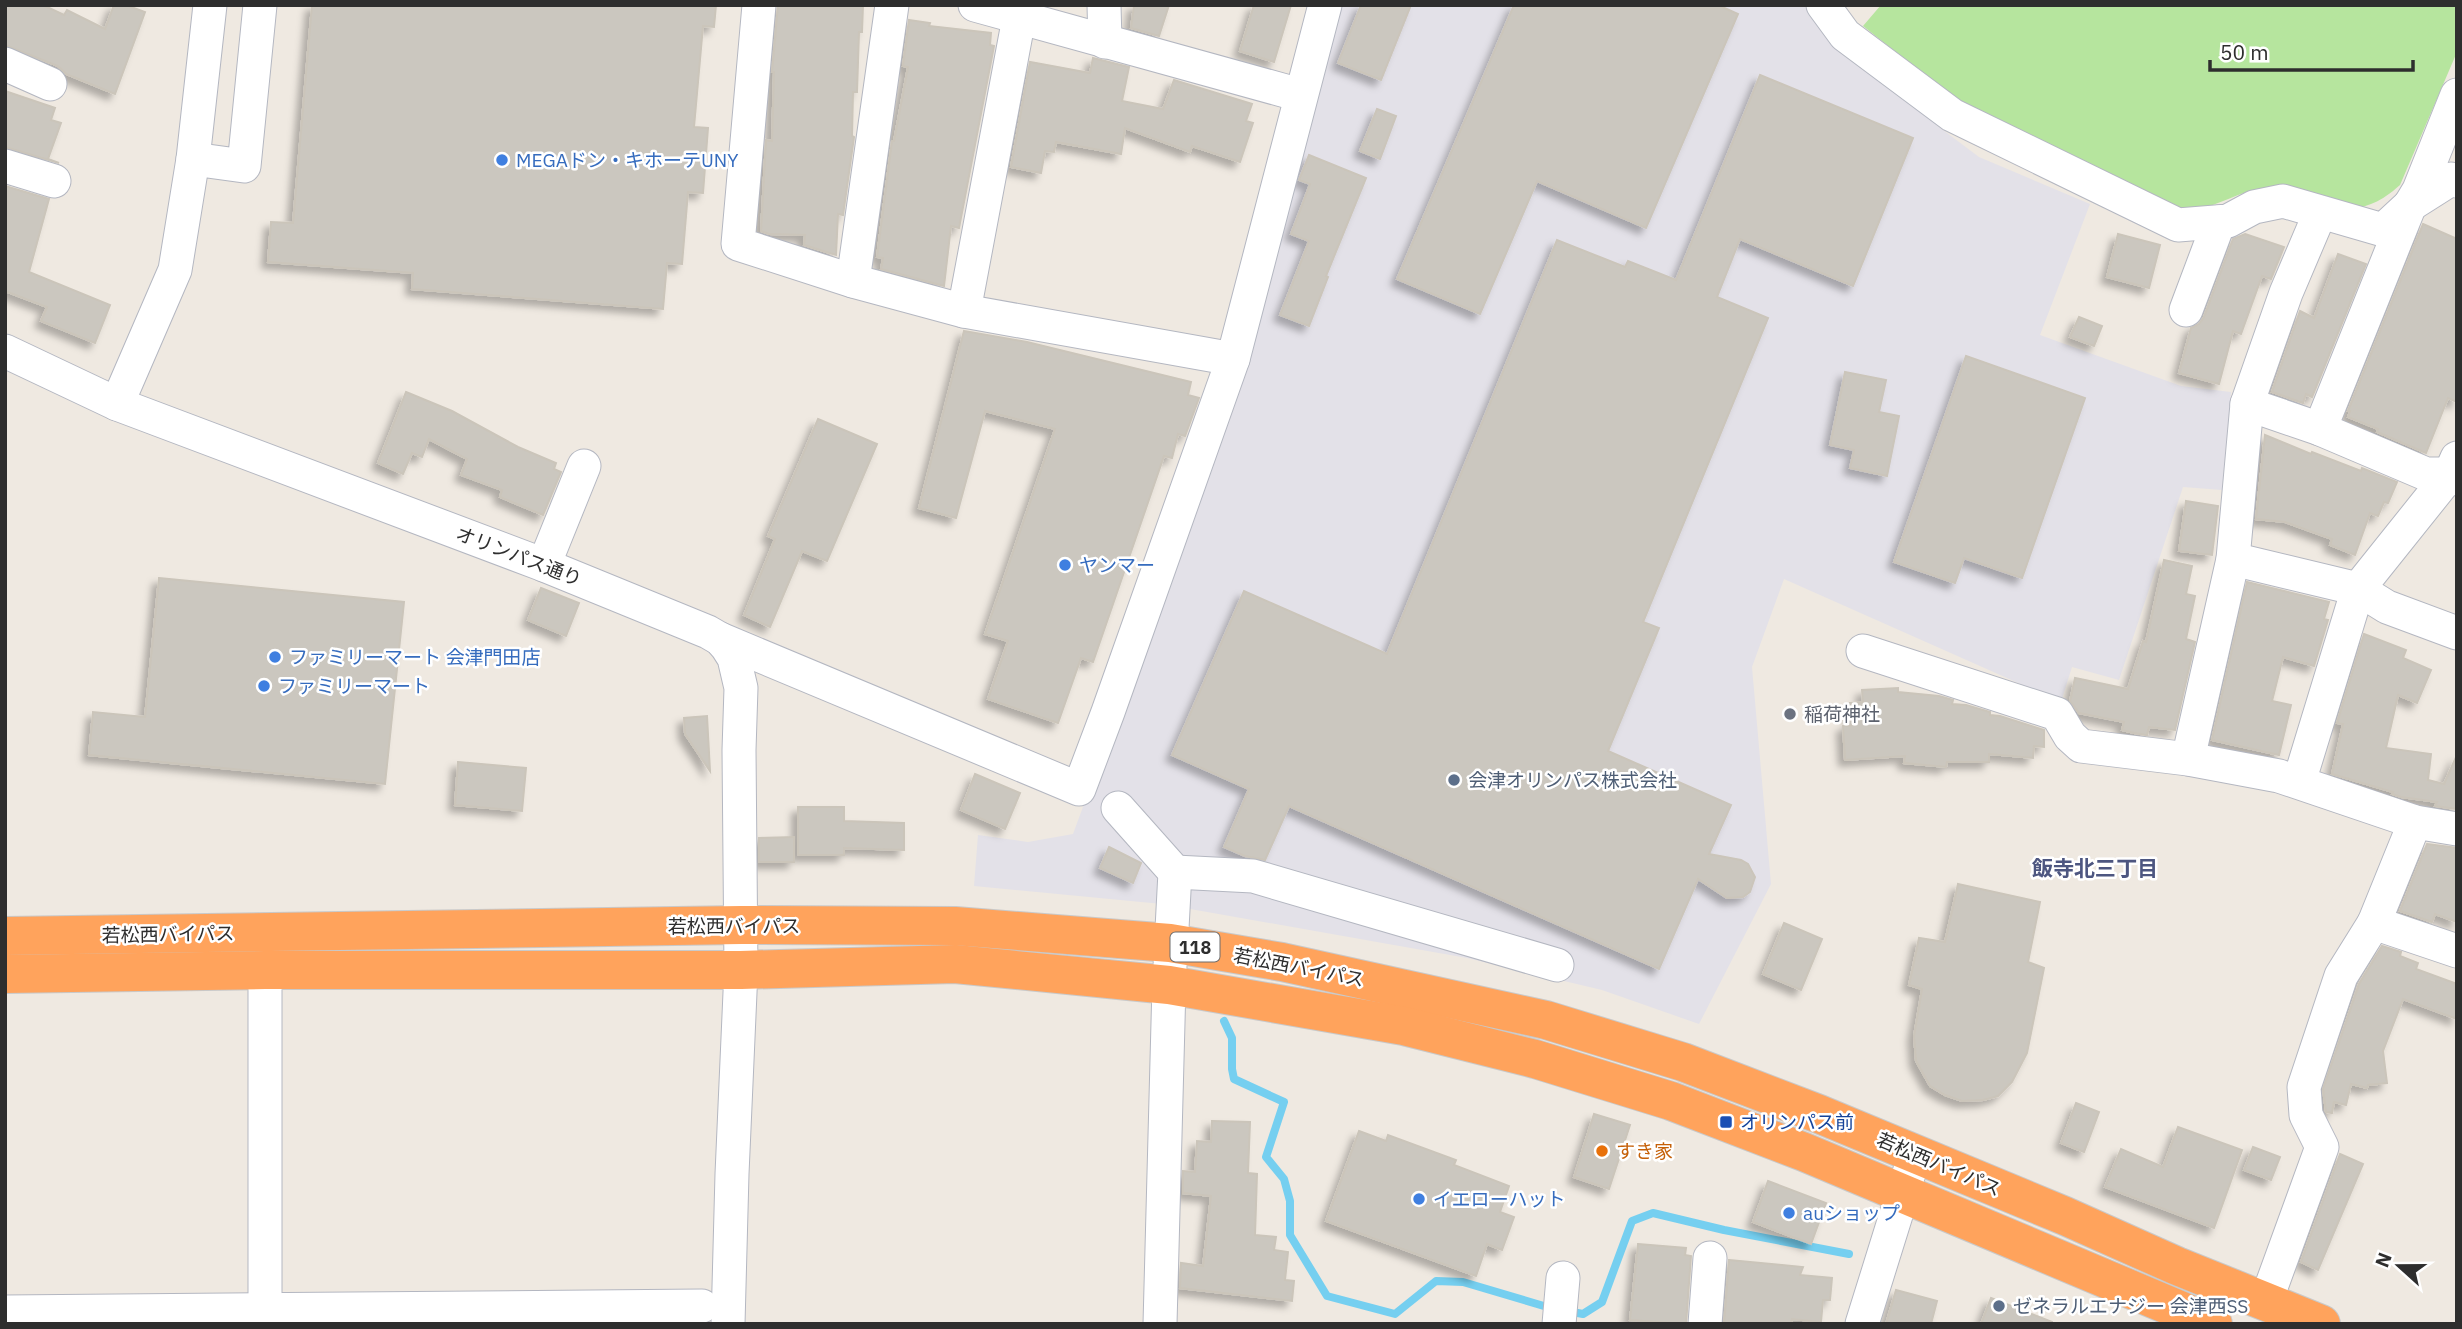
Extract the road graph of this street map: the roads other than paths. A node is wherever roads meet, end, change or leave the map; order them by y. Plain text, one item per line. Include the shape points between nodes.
1 (210, 5) edge
2 (260, 5) edge
3 (759, 5) edge
4 (892, 5) edge
5 (975, 5) edge
6 (1104, 5) edge
7 (1325, 5) edge
8 (1823, 5) edge
9 (1020, 18) junction
10 (1105, 42) junction
11 (5, 64) edge
12 (50, 84) dead end
13 (1300, 95) junction
14 (2457, 95) edge
15 (193, 159) junction
16 (5, 166) edge
17 (54, 181) dead end
18 (2457, 181) edge
19 (2410, 205) junction
20 (2320, 213) junction
21 (2219, 222) junction
22 (853, 281) junction
23 (2186, 310) dead end
24 (964, 311) junction
25 (5, 351) edge
26 (1233, 359) junction
27 (117, 404) junction
28 (2247, 404) junction
29 (2320, 429) junction
30 (584, 466) dead end
31 (2455, 471) edge
32 (2233, 559) junction
33 (544, 565) junction
34 (2358, 589) junction
35 (2457, 633) edge
36 (720, 639) junction
37 (1863, 651) dead end
38 (2188, 759) junction
39 (2299, 782) junction
40 (1118, 808) dead end
41 (2415, 822) junction
42 (2457, 829) edge
43 (1175, 872) junction
44 (2374, 923) junction
45 (741, 925) junction
46 (5, 936) edge
47 (1170, 943) junction
48 (2457, 951) edge
49 (1557, 965) dead end
50 (265, 970) junction
51 (741, 970) junction
52 (5, 974) edge
53 (1169, 985) junction
54 (1915, 1154) junction
55 (1903, 1193) junction
56 (1710, 1258) dead end
57 (2266, 1301) junction
58 (265, 1309) junction
59 (5, 1312) edge
60 (2157, 1313) edge
61 (715, 1315) edge
62 (1160, 1324) edge
63 (1705, 1324) edge
64 (1862, 1324) edge
65 (2213, 1324) edge
66 (2321, 1324) edge

1 - 15 street
2 - 15 street via 244,166
3 - 22 street via 738,244
4 - 22 street
5 - 9 street
6 - 10 street
7 - 13 street
8 - 21 street via 1845,34 1952,115 2178,225
9 - 10 street
9 - 24 street
10 - 13 street
11 - 12 street
13 - 26 street
14 - 19 street
15 - 27 street via 175,270
16 - 17 street
18 - 19 street via 2451,179
19 - 20 street via 2383,230
19 - 29 street
20 - 21 street via 2283,201
20 - 28 street
21 - 23 street
22 - 24 street
24 - 26 street
25 - 27 street, オリンパス通り
26 - 36 street, オリンパス通り via 1079,789
27 - 33 street, オリンパス通り
28 - 29 street
28 - 32 street
29 - 31 street via 2426,474
30 - 33 street
31 - 34 street
32 - 34 street
32 - 38 street
33 - 36 street, オリンパス通り
34 - 35 street via 2387,607
34 - 39 street
36 - 45 street via 734,657 741,688
37 - 38 street via 2057,714 2081,746
38 - 39 street
39 - 41 street
40 - 43 street
41 - 42 street
41 - 44 street
43 - 47 street
43 - 49 street via 1253,876
44 - 48 street
44 - 57 street via 2341,976 2304,1087 2306,1115 2322,1147
45 - 46 highway, 若松西バイパス / 118
45 - 47 highway, 若松西バイパス / 118 via 955,926
45 - 51 street
47 - 53 street
47 - 54 highway, 若松西バイパス / 118 via 1282,962 1546,1020 1683,1062
50 - 51 highway, 若松西バイパス / 118
50 - 52 highway, 若松西バイパス / 118
50 - 58 street
51 - 53 highway, 若松西バイパス / 118 via 955,964
51 - 61 street via 732,1174
53 - 55 highway, 若松西バイパス / 118 via 1404,1026 1535,1059 1671,1101
53 - 62 street
54 - 55 street
54 - 57 highway, 若松西バイパス / 118
55 - 60 highway, 若松西バイパス / 118
55 - 64 street
56 - 63 street
57 - 66 highway, 若松西バイパス / 118
58 - 59 street
58 - 61 street
60 - 65 highway, 若松西バイパス / 118

